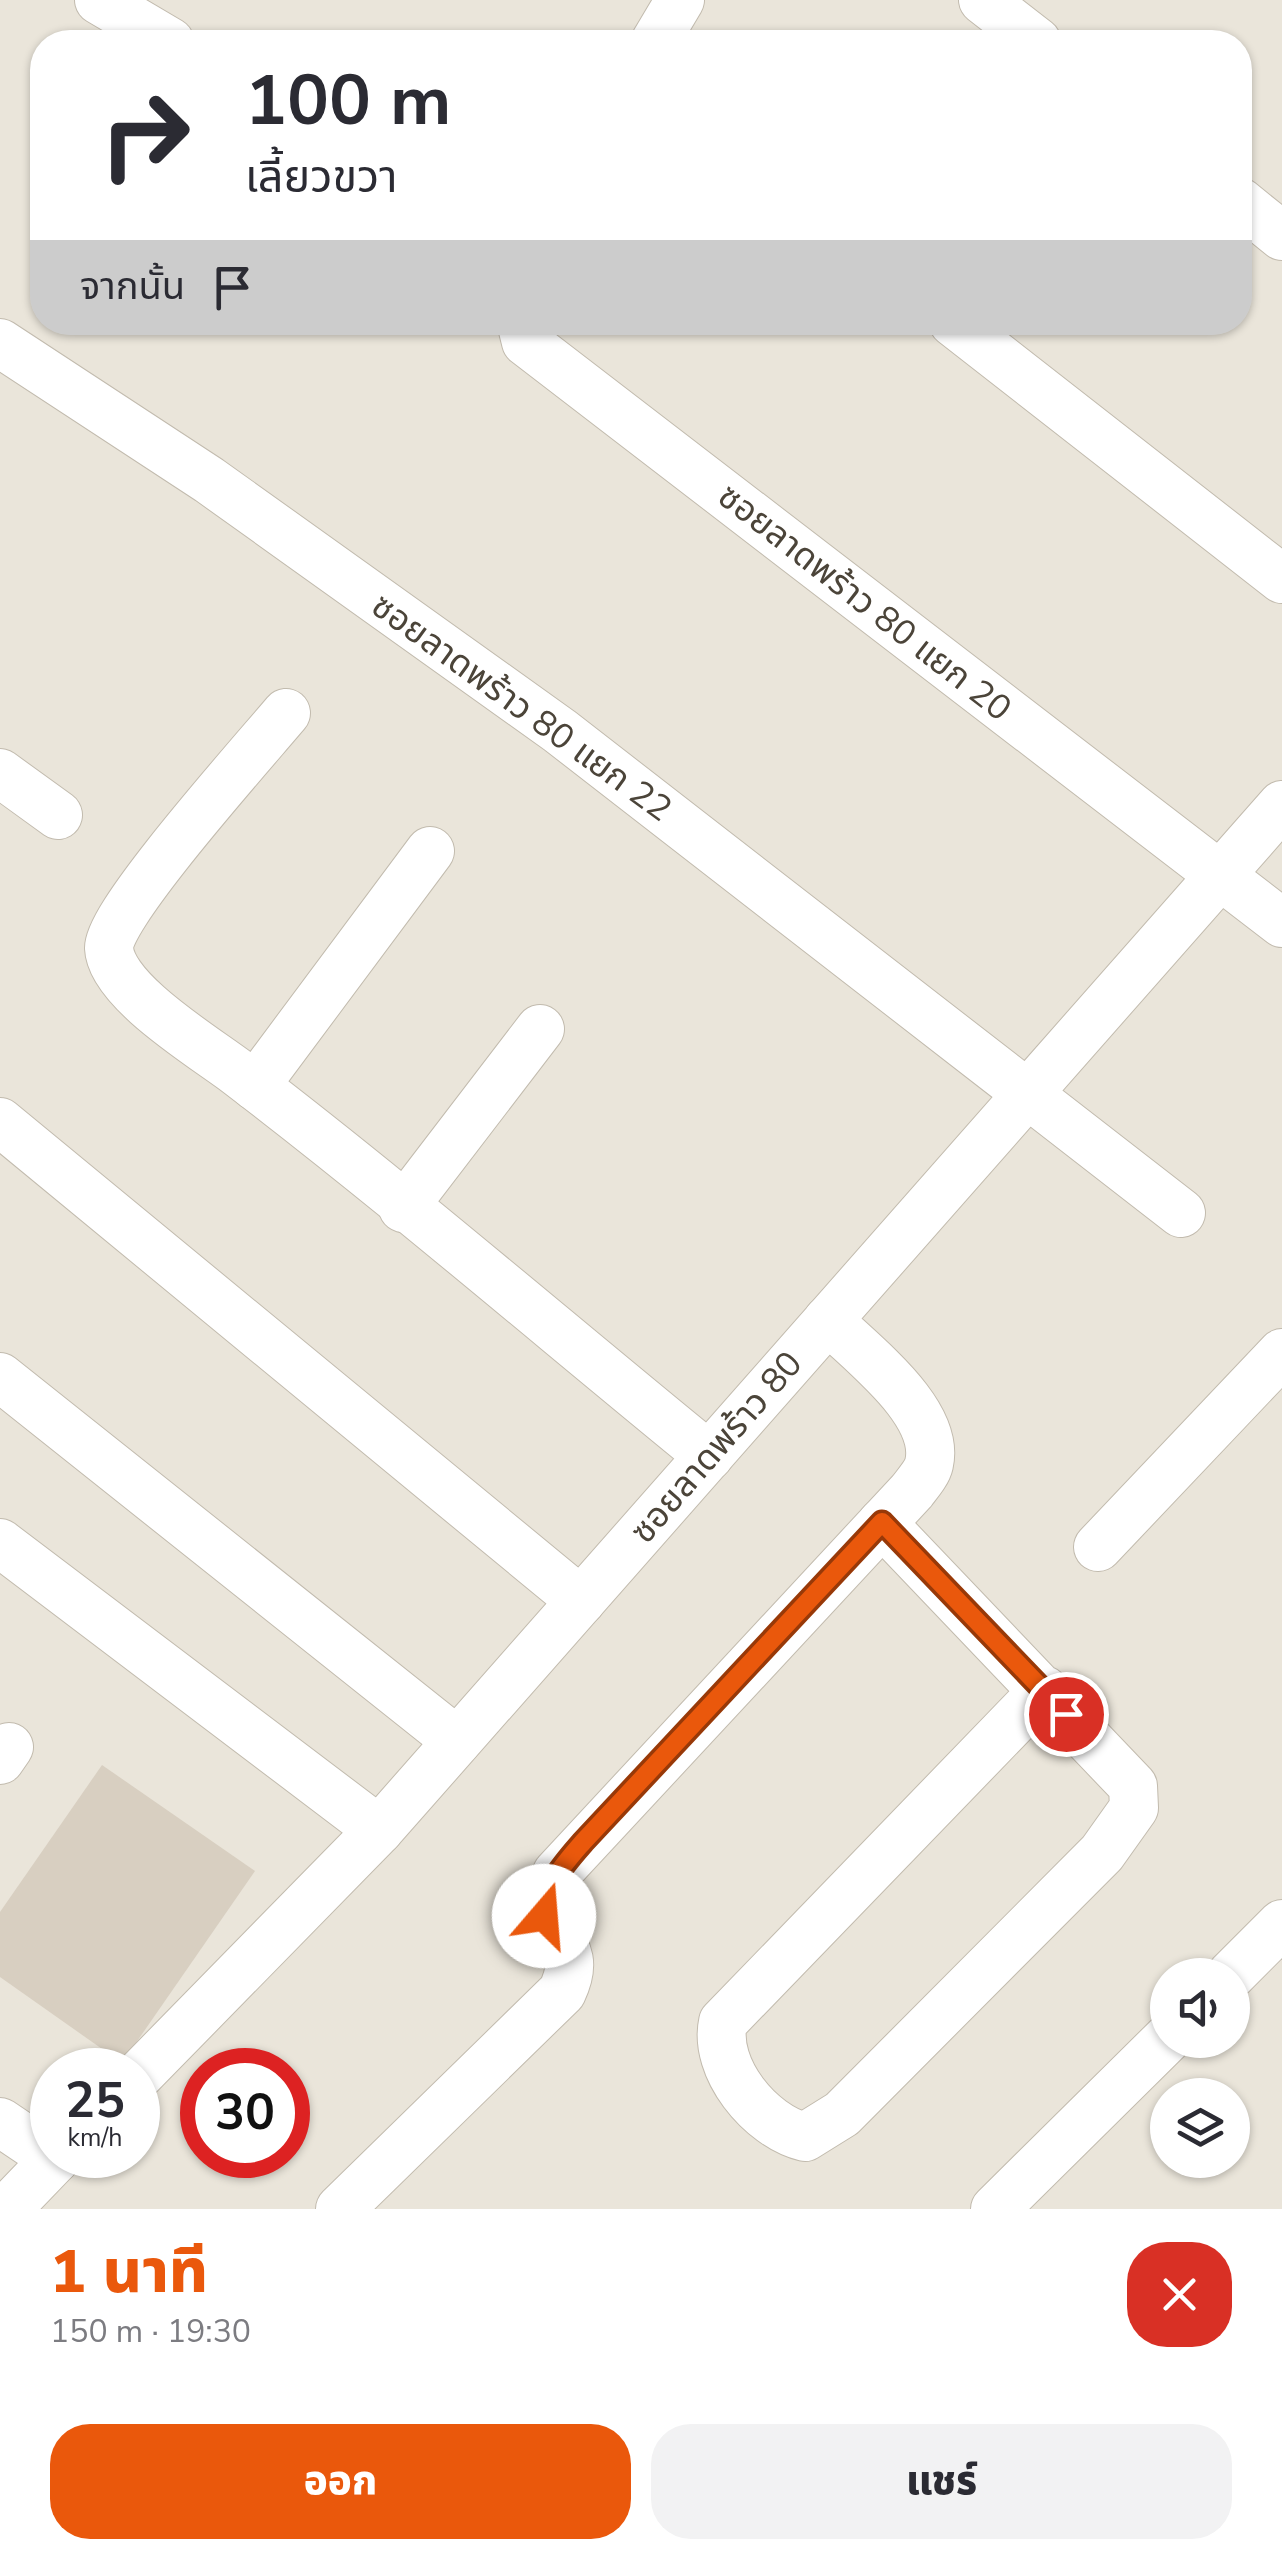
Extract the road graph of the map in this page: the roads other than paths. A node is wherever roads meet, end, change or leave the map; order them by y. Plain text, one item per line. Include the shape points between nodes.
1 (99, 0) edge
2 (983, 0) edge
3 (150, 30) edge
4 (1022, 30) edge
5 (1252, 212) edge
6 (1282, 236) edge
7 (525, 335) edge
8 (969, 335) edge
9 (0, 343) edge
10 (1282, 580) edge
11 (286, 714) dead end
12 (0, 773) edge
13 (1282, 805) edge
14 (58, 815) dead end
15 (430, 851) dead end
16 (1220, 876) junction
17 (1282, 924) edge
18 (540, 1030) dead end
19 (255, 1086) junction
20 (1028, 1093) junction
21 (0, 1122) edge
22 (403, 1208) junction
23 (1181, 1213) dead end
24 (828, 1320) junction
25 (1282, 1353) edge
26 (0, 1377) edge
27 (709, 1456) junction
28 (882, 1522) junction
29 (0, 1543) edge
30 (1098, 1547) dead end
31 (580, 1601) junction
32 (1044, 1690) junction
33 (457, 1741) junction
34 (379, 1830) junction
35 (1282, 1924) edge
36 (1248, 1958) edge
37 (160, 2054) edge
38 (1150, 2056) edge
39 (0, 2122) edge
40 (30, 2140) edge
41 (36, 2178) edge
42 (6, 2209) edge
43 (340, 2209) edge
44 (995, 2209) edge

1 - 3 street
2 - 4 street
5 - 6 street
7 - 16 street, ซอยลาดพร้าว 80 แยก 20
8 - 10 street
9 - 20 street, ซอยลาดพร้าว 80 แยก 22 via 209,480 560,731
11 - 19 street via 127,906 108,945 114,968 140,998
12 - 14 street
13 - 16 street, ซอยลาดพร้าว 80
15 - 19 street
16 - 17 street, ซอยลาดพร้าว 80 แยก 20
16 - 20 street, ซอยลาดพร้าว 80
18 - 22 street
19 - 22 street
20 - 23 street, ซอยลาดพร้าว 80 แยก 22
20 - 24 street, ซอยลาดพร้าว 80
21 - 31 street
22 - 27 street
24 - 27 street, ซอยลาดพร้าว 80
24 - 28 street via 921,1413 930,1442 929,1466
25 - 30 street
26 - 33 street
27 - 31 street, ซอยลาดพร้าว 80
28 - 32 street
28 - 43 street via 557,1873 544,1916 569,1954 572,1972 562,1992
29 - 34 street
31 - 33 street, ซอยลาดพร้าว 80
32 - 32 street via 1133,1786 1134,1808 1102,1853 842,2114 804,2137 786,2132 724,2064 718,2042 723,2022
33 - 34 street, ซอยลาดพร้าว 80
34 - 37 street, ซอยลาดพร้าว 80
35 - 36 street
38 - 44 street
39 - 40 street
41 - 42 street

